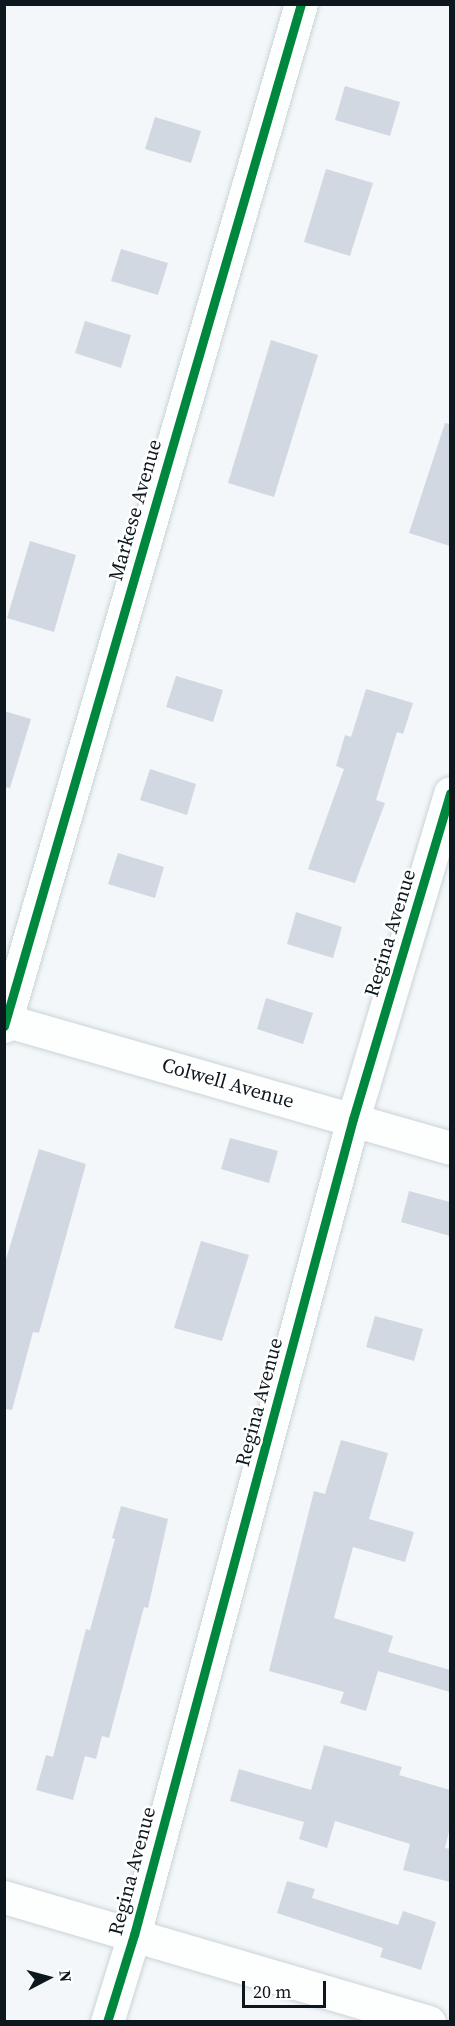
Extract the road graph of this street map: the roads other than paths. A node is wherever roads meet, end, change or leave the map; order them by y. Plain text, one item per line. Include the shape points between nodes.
1 (301, 4) edge
2 (450, 793) edge
3 (5, 1022) edge
4 (353, 1119) junction
5 (450, 1148) edge
6 (4, 1897) edge
7 (134, 1935) junction
8 (107, 2022) edge
9 (429, 2022) edge

1 - 3 street, Markese Avenue
2 - 4 street, Regina Avenue
3 - 4 street, Colwell Avenue
4 - 5 street, Colwell Avenue
4 - 7 street, Regina Avenue
6 - 7 street
7 - 8 street, Regina Avenue
7 - 9 street

